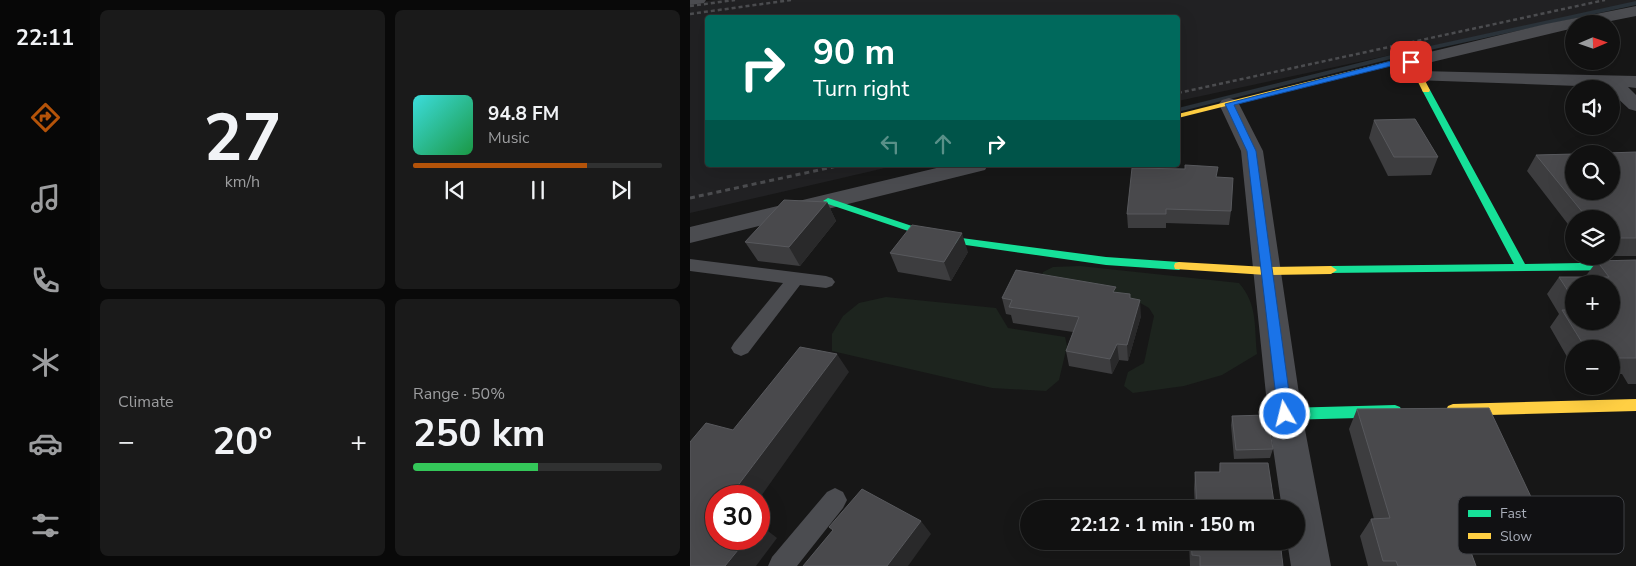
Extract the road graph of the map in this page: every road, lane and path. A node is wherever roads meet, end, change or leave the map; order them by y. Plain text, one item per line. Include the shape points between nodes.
1 (699, 0) edge
2 (690, 1) edge
3 (1636, 11) edge
4 (1415, 69) junction
5 (1594, 80) edge
6 (1620, 81) edge
7 (1636, 82) edge
8 (1620, 90) edge
9 (1229, 104) junction
10 (1636, 105) edge
11 (1180, 116) edge
12 (969, 167) edge
13 (828, 201) junction
14 (690, 235) edge
15 (690, 264) edge
16 (1636, 266) edge
17 (1521, 267) junction
18 (1266, 271) junction
19 (796, 278) junction
20 (826, 282) dead end
21 (741, 348) dead end
22 (1636, 405) edge
23 (1442, 410) edge
24 (1403, 411) edge
25 (1285, 414) junction
26 (835, 500) dead end
27 (782, 566) edge
28 (1311, 566) edge

1 - 2 street
3 - 4 street via 1546,29
4 - 5 street
4 - 9 street via 1395,62
4 - 17 street
6 - 7 street
8 - 10 street
9 - 11 street
9 - 18 street via 1252,151
12 - 13 street
13 - 14 street
13 - 18 street via 938,238 1106,261
15 - 19 lane
16 - 17 street
17 - 18 street
18 - 25 street
19 - 20 lane
19 - 21 lane
22 - 23 street
24 - 25 street
25 - 28 street
26 - 27 lane

